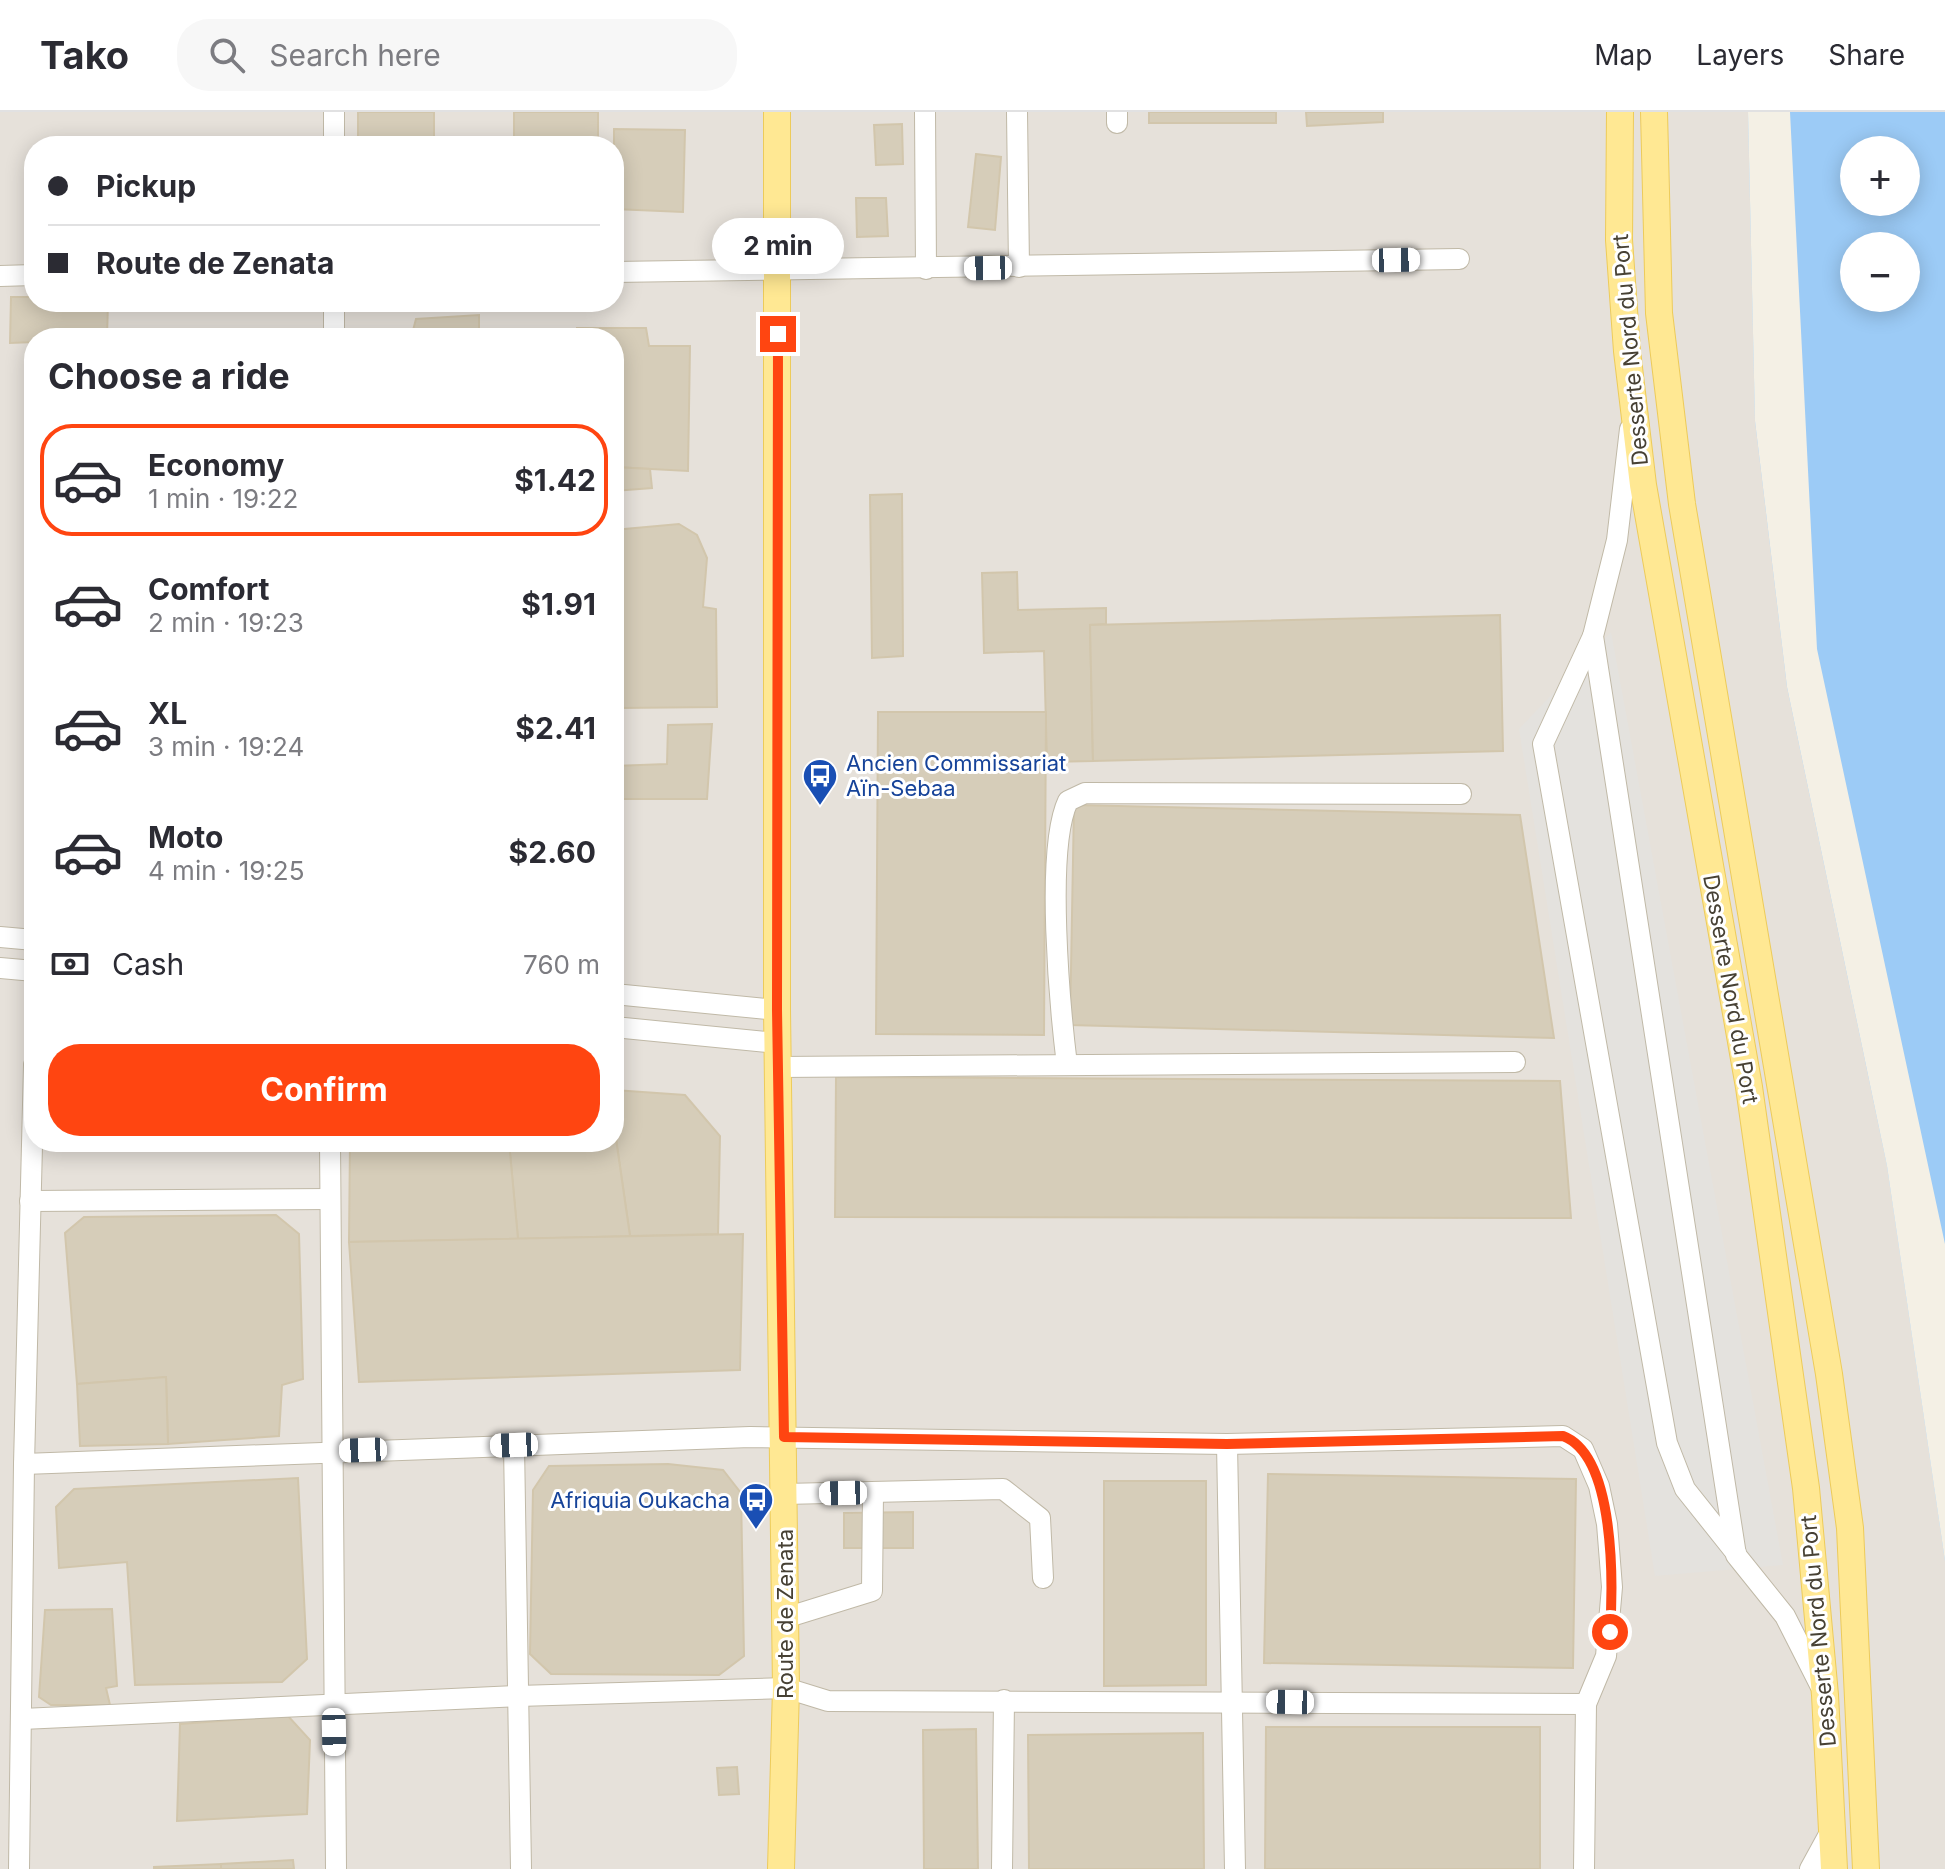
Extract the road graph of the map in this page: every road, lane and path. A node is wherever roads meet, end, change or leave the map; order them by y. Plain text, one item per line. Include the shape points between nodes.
1 (334, 112) edge
2 (777, 112) edge
3 (925, 112) edge
4 (1017, 112) edge
5 (1654, 112) edge
6 (1618, 119) edge
7 (334, 136) edge
8 (1459, 259) dead end
9 (1019, 267) junction
10 (926, 269) junction
11 (624, 272) edge
12 (779, 272) junction
13 (24, 275) edge
14 (0, 276) edge
15 (1633, 401) junction
16 (1593, 636) junction
17 (1461, 794) dead end
18 (0, 937) edge
19 (24, 939) edge
20 (0, 968) edge
21 (24, 970) edge
22 (624, 995) edge
23 (777, 1010) junction
24 (624, 1029) edge
25 (778, 1055) junction
26 (1515, 1062) dead end
27 (1067, 1065) junction
28 (31, 1152) edge
29 (330, 1152) edge
30 (330, 1199) junction
31 (30, 1201) junction
32 (784, 1437) junction
33 (1227, 1444) junction
34 (514, 1445) junction
35 (333, 1451) junction
36 (24, 1464) junction
37 (873, 1493) junction
38 (784, 1494) junction
39 (1736, 1555) junction
40 (1043, 1578) dead end
41 (785, 1618) junction
42 (786, 1688) junction
43 (1825, 1695) junction
44 (518, 1696) junction
45 (1004, 1700) junction
46 (1231, 1701) junction
47 (333, 1704) junction
48 (1586, 1704) junction
49 (22, 1719) junction
50 (1833, 1827) junction
51 (19, 1869) edge
52 (336, 1869) edge
53 (521, 1869) edge
54 (781, 1869) edge
55 (1002, 1869) edge
56 (1235, 1869) edge
57 (1584, 1869) edge
58 (1810, 1869) edge
59 (1834, 1869) edge
60 (1866, 1869) edge

1 - 7 street
2 - 12 main road, Route de Zenata
3 - 10 street
4 - 9 street
5 - 60 main road, Desserte Nord du Port via 1659,313 1682,504 1829,1374 1850,1528
6 - 15 main road, Desserte Nord du Port via 1619,240
8 - 9 street
9 - 10 street
10 - 12 street
11 - 12 street
12 - 23 main road, Route de Zenata
13 - 14 street
15 - 16 street via 1617,540
15 - 43 main road, Desserte Nord du Port via 1643,485 1749,1087 1806,1488
16 - 39 street
16 - 39 street via 1543,744 1667,1443 1685,1489
17 - 27 street via 1085,793 1068,801 1058,835 1059,995
18 - 19 street
20 - 21 street
22 - 23 street
23 - 25 main road, Route de Zenata
24 - 25 street
25 - 27 street
25 - 32 main road, Route de Zenata
26 - 27 street
28 - 31 street
29 - 30 street
30 - 31 street
30 - 35 street
31 - 36 street
32 - 33 street
32 - 34 street
32 - 38 main road, Route de Zenata
33 - 46 street
33 - 48 street via 1552,1434 1577,1442 1599,1486 1612,1587 1606,1656
34 - 35 street
34 - 44 street
35 - 36 street
35 - 47 street
36 - 49 street
37 - 38 street
37 - 40 street via 1003,1489 1040,1518
37 - 41 street via 872,1591
38 - 41 main road, Route de Zenata
39 - 43 street via 1785,1616
41 - 42 main road, Route de Zenata
42 - 44 street
42 - 45 street via 828,1701
42 - 54 main road, Route de Zenata
43 - 50 main road, Desserte Nord du Port
44 - 47 street
44 - 53 street
45 - 46 street
45 - 55 street
46 - 48 street
46 - 56 street
47 - 49 street
47 - 52 street
48 - 57 street
49 - 51 street
50 - 58 street
50 - 59 main road, Desserte Nord du Port

